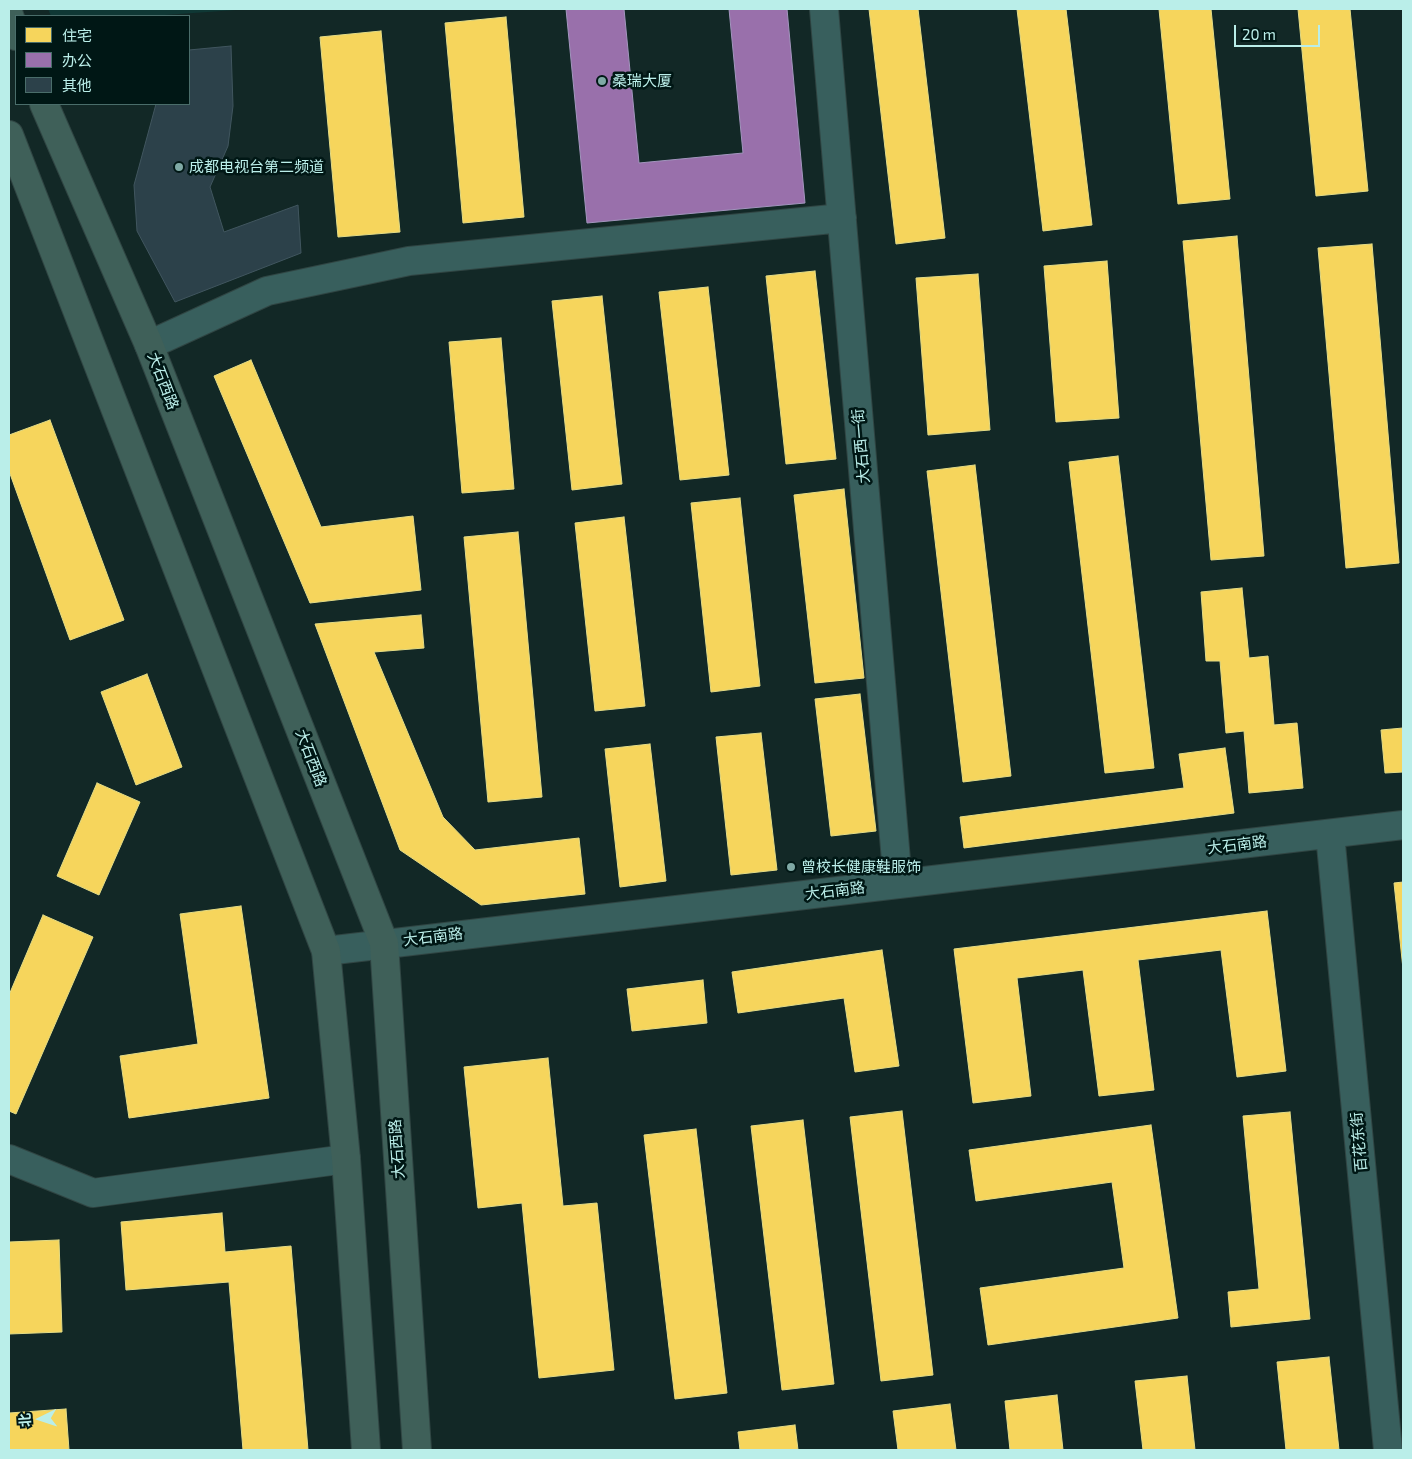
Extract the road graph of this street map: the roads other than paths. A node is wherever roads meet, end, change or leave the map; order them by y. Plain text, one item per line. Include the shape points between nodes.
1 (824, 9) edge
2 (9, 16) edge
3 (15, 33) edge
4 (44, 105) edge
5 (9, 135) edge
6 (842, 218) junction
7 (149, 345) junction
8 (1403, 825) edge
9 (1330, 834) junction
10 (898, 884) junction
11 (384, 943) junction
12 (326, 951) junction
13 (9, 1160) edge
14 (346, 1160) junction
15 (366, 1450) edge
16 (417, 1450) edge
17 (1388, 1450) edge

1 - 6 street, 大石西一街
2 - 3 main road
4 - 7 main road, 大石西路
5 - 12 main road
6 - 7 street via 409,261 267,291
6 - 10 street, 大石西一街
7 - 11 main road, 大石西路
8 - 9 street, 大石南路
9 - 10 street, 大石南路
9 - 17 street, 百花东街
10 - 11 street, 大石南路
11 - 12 street, 大石南路
11 - 16 main road, 大石西路
12 - 14 main road
13 - 14 street via 93,1193
14 - 15 main road

